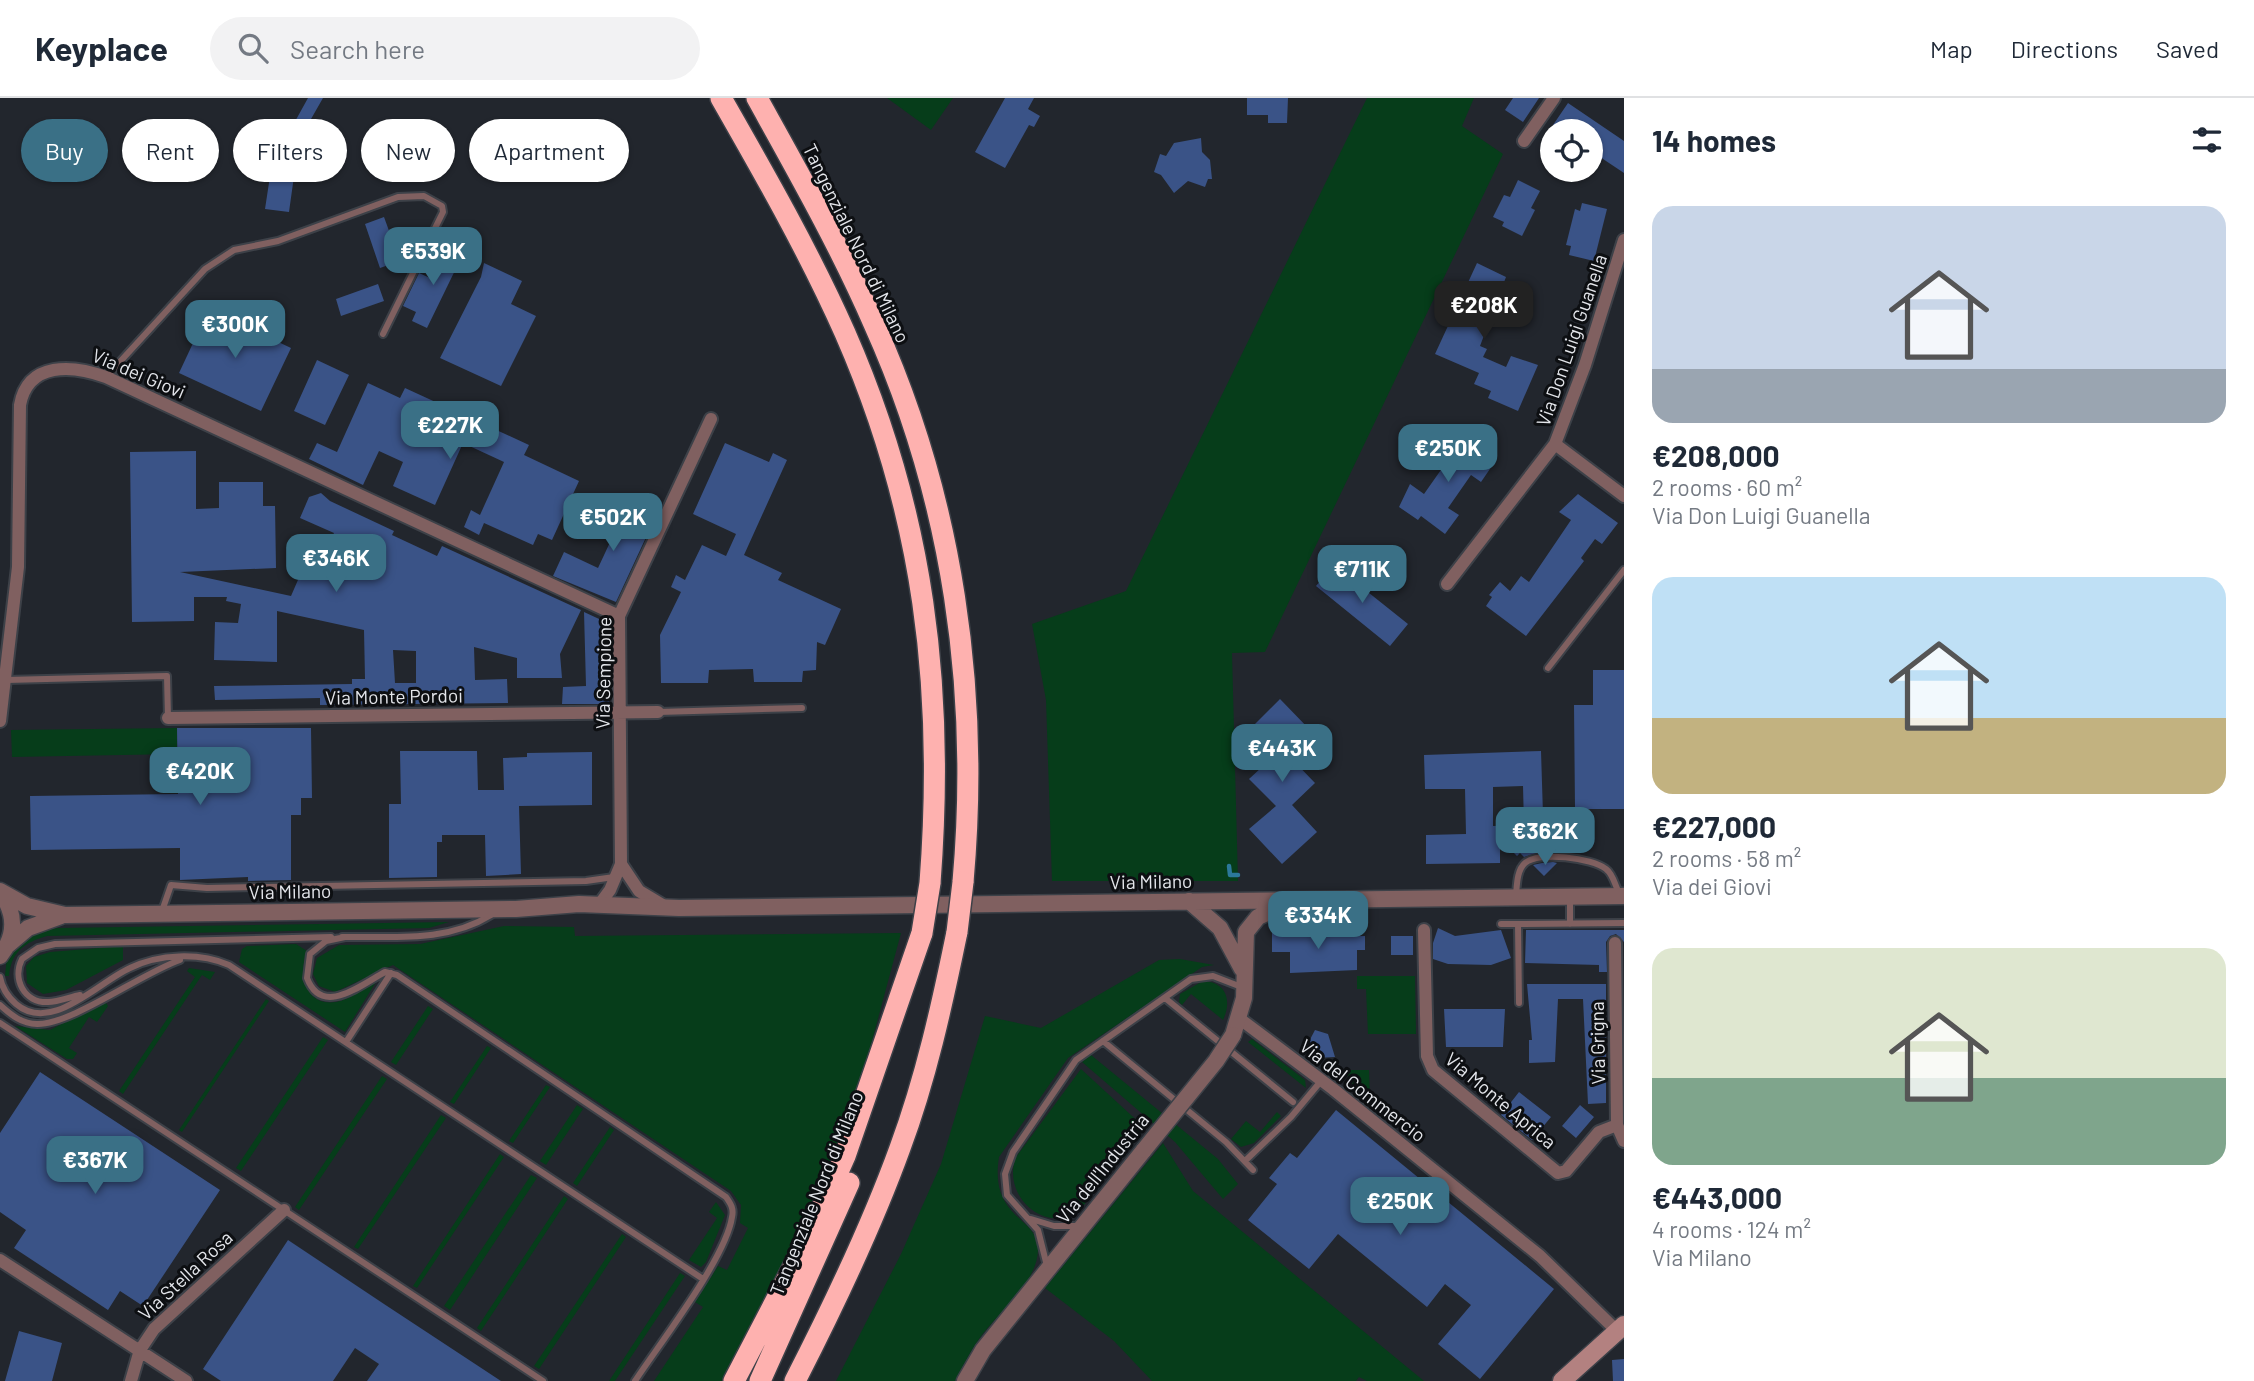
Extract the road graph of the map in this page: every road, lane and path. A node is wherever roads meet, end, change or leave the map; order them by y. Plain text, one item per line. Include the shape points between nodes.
1 (722, 98) edge
2 (757, 98) edge
3 (1554, 98) edge
4 (1524, 141) dead end
5 (1624, 240) edge
6 (383, 334) dead end
7 (106, 377) junction
8 (711, 419) dead end
9 (1555, 444) junction
10 (1624, 496) edge
11 (1624, 570) edge
12 (1447, 584) dead end
13 (619, 616) junction
14 (1548, 668) dead end
15 (6, 680) junction
16 (802, 708) dead end
17 (658, 712) joint
18 (621, 713) junction
19 (167, 718) joint
20 (0, 721) edge
21 (621, 864) junction
22 (616, 877) junction
23 (0, 891) edge
24 (1570, 896) junction
25 (1622, 896) edge
26 (1516, 897) junction
27 (1298, 899) junction
28 (1189, 901) junction
29 (599, 905) junction
30 (673, 908) junction
31 (508, 909) junction
32 (160, 914) junction
33 (65, 915) junction
34 (1501, 923) dead end
35 (1624, 923) edge
36 (1518, 924) junction
37 (1570, 924) junction
38 (1424, 930) dead end
39 (922, 933) junction
40 (345, 937) junction
41 (1615, 943) dead end
42 (2, 954) edge
43 (188, 957) junction
44 (1244, 971) junction
45 (391, 973) junction
46 (0, 977) edge
47 (1245, 988) junction
48 (86, 994) junction
49 (1165, 998) junction
50 (1519, 1003) dead end
51 (0, 1005) edge
52 (1240, 1019) junction
53 (0, 1023) edge
54 (1103, 1041) junction
55 (346, 1042) junction
56 (1620, 1064) edge
57 (1321, 1082) junction
58 (1293, 1102) dead end
59 (1617, 1125) junction
60 (1624, 1141) edge
61 (1245, 1161) junction
62 (1252, 1170) dead end
63 (284, 1210) junction
64 (1030, 1219) junction
65 (1081, 1226) junction
66 (861, 1245) junction
67 (0, 1260) edge
68 (1048, 1268) junction
69 (702, 1279) junction
70 (1621, 1328) edge
71 (140, 1350) junction
72 (131, 1381) edge
73 (186, 1381) edge
74 (544, 1381) edge
75 (635, 1381) edge
76 (734, 1381) edge
77 (760, 1381) edge
78 (795, 1381) edge
79 (807, 1381) edge
80 (965, 1381) edge
81 (1562, 1381) edge

1 - 39 highway, Tangenziale Nord di Milano, bridge via 825,291 869,393 900,490 924,606 936,726 930,883
2 - 66 highway, Tangenziale Nord di Milano, bridge via 823,217 900,388 929,477 951,571 964,671 969,771 957,932 917,1096
3 - 4 street
5 - 9 street, Via Don Luigi Guanella
6 - 7 lane via 443,212 442,206 424,196 398,197 278,241 223,255
7 - 13 street, Via dei Giovi
7 - 15 street, Via dei Giovi via 80,369 56,369 34,379 22,398 18,568
8 - 13 street, Via Sempione
9 - 10 street
9 - 12 street, Via Don Luigi Guanella
11 - 14 lane
13 - 18 street, Via Sempione
15 - 19 lane via 167,676
15 - 20 street, Via dei Giovi
16 - 17 lane
17 - 18 street, Via Monte Pordoi
18 - 19 street, Via Monte Pordoi
18 - 21 street, Via Sempione
21 - 22 street, Via Sempione
21 - 30 street via 639,891
22 - 29 street, Via Sempione
22 - 32 lane via 171,885
23 - 33 street, Via Milano via 27,906
23 - 42 street via 13,918
24 - 25 street, Via Milano
24 - 26 street, Via Milano
24 - 37 lane
25 - 26 lane via 1609,871 1596,862 1532,858 1518,879
26 - 27 street, Via Milano
27 - 28 street, Via Milano
27 - 44 street, Via dell'Industria via 1250,925 1244,938
28 - 30 street, Via Milano
28 - 44 street, Via dell'Industria via 1220,928
29 - 30 street, Via Milano
29 - 31 street, Via Milano
30 - 31 street, Via Milano via 580,914
31 - 32 street, Via Milano
31 - 40 lane via 438,935
32 - 33 street, Via Milano
33 - 42 street, Via Milano via 28,928
34 - 36 lane
35 - 37 lane
36 - 37 lane
36 - 50 lane
38 - 59 street, Via Monte Aprica via 1427,1056 1433,1070 1558,1173 1566,1171 1603,1129
39 - 76 highway via 845,1156 809,1237
39 - 77 highway, Tangenziale Nord di Milano via 888,1070 858,1159
40 - 45 lane via 326,941 310,954 307,978 317,993 338,998
40 - 48 lane via 55,944 31,951 19,964 20,986 36,1000 53,1002
41 - 56 street, Via Grigna
43 - 48 lane via 131,967
43 - 51 lane via 147,973 53,1023 20,1020
43 - 55 lane via 229,965
44 - 47 street, Via dell'Industria
45 - 55 lane
45 - 69 lane via 726,1197 732,1218
46 - 48 lane via 13,1001 36,1014 61,1009
47 - 49 lane via 1205,976 1191,979
47 - 52 street, Via dell'Industria
49 - 54 lane
49 - 58 lane
52 - 57 street, Via del Commercio
52 - 65 street, Via dell'Industria, bridge via 1216,1061
53 - 63 lane
54 - 61 lane
54 - 64 lane via 1076,1060 1008,1164 1007,1195
55 - 69 lane
56 - 59 street, Via Grigna
57 - 61 lane
57 - 70 street, Via del Commercio via 1540,1256
59 - 60 street, Via Grigna
61 - 62 lane
63 - 71 street, Via Stella Rosa via 154,1329
63 - 74 lane
64 - 65 lane via 1054,1226
64 - 68 lane via 1042,1241
65 - 68 street, Via dell'Industria
66 - 78 highway, Tangenziale Nord di Milano
66 - 79 highway
67 - 71 street
68 - 80 street, Via dell'Industria via 983,1350
69 - 75 lane
70 - 81 main road
71 - 72 street, Via Stella Rosa
71 - 73 street

